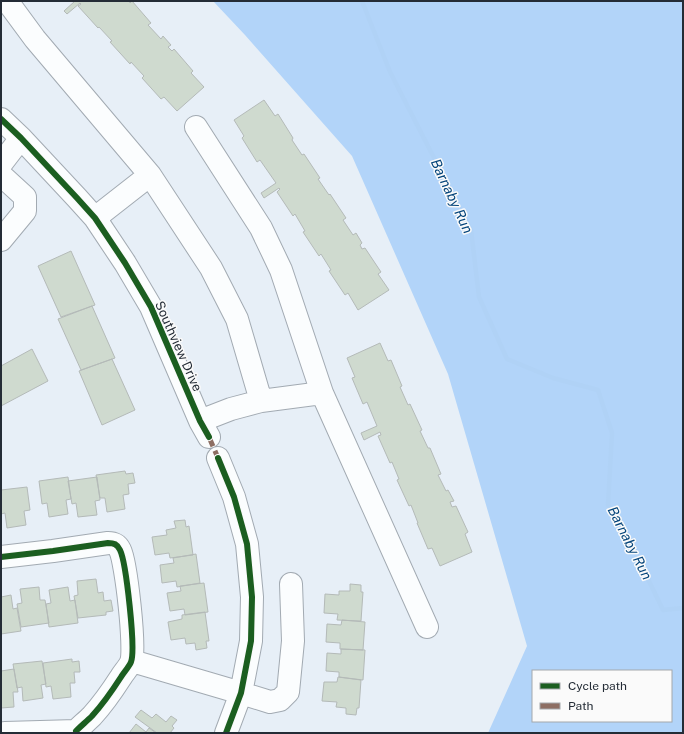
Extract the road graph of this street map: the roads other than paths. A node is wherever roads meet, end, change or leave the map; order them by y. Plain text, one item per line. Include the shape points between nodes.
1 (6, 1) edge
2 (1, 120) edge
3 (196, 127) dead end
4 (21, 138) junction
5 (1, 164) edge
6 (1, 175) edge
7 (150, 175) junction
8 (94, 218) junction
9 (1, 240) edge
10 (322, 393) junction
11 (261, 401) junction
12 (218, 458) dead end
13 (1, 557) edge
14 (291, 584) dead end
15 (427, 627) dead end
16 (132, 661) junction
17 (241, 693) junction
18 (75, 732) edge
19 (4, 733) edge
20 (226, 733) edge

1 - 7 street
2 - 4 street, Southview Drive
3 - 10 street via 246,204 281,270
4 - 5 street
4 - 8 street, Southview Drive
6 - 9 street via 25,197 25,211
7 - 8 street
7 - 11 street via 211,268 237,319
8 - 11 street, Southview Drive via 151,307 205,429 231,409
10 - 11 street
10 - 15 street
12 - 17 street via 234,497 249,559 252,596 251,641
13 - 16 street via 116,544 124,563 132,625
14 - 17 street via 293,641 288,692 280,700 270,702
16 - 17 street
16 - 18 street via 100,707
17 - 20 street
18 - 19 street

